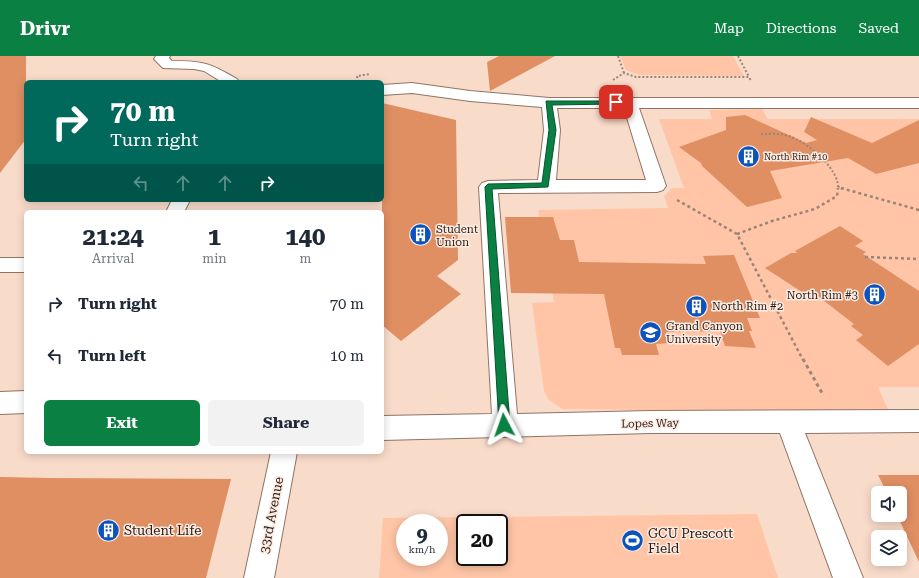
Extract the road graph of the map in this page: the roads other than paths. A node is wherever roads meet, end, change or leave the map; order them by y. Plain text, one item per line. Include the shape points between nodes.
1 (163, 56) edge
2 (229, 80) edge
3 (384, 90) edge
4 (630, 102) junction
5 (549, 103) junction
6 (919, 103) edge
7 (546, 186) junction
8 (0, 265) edge
9 (24, 265) edge
10 (24, 402) edge
11 (0, 403) edge
12 (788, 421) junction
13 (919, 421) edge
14 (504, 425) junction
15 (384, 428) edge
16 (284, 454) edge
17 (259, 578) edge
18 (848, 578) edge

1 - 2 street via 161,59 168,65 209,68
3 - 5 street via 412,88
4 - 5 street
4 - 6 street
4 - 7 street via 657,186
5 - 7 street via 552,130
7 - 14 street via 488,187
8 - 9 street
10 - 11 street
12 - 13 street, Lopes Way
12 - 14 street, Lopes Way
12 - 18 street
14 - 15 street, Lopes Way
16 - 17 street, 33rd Avenue

